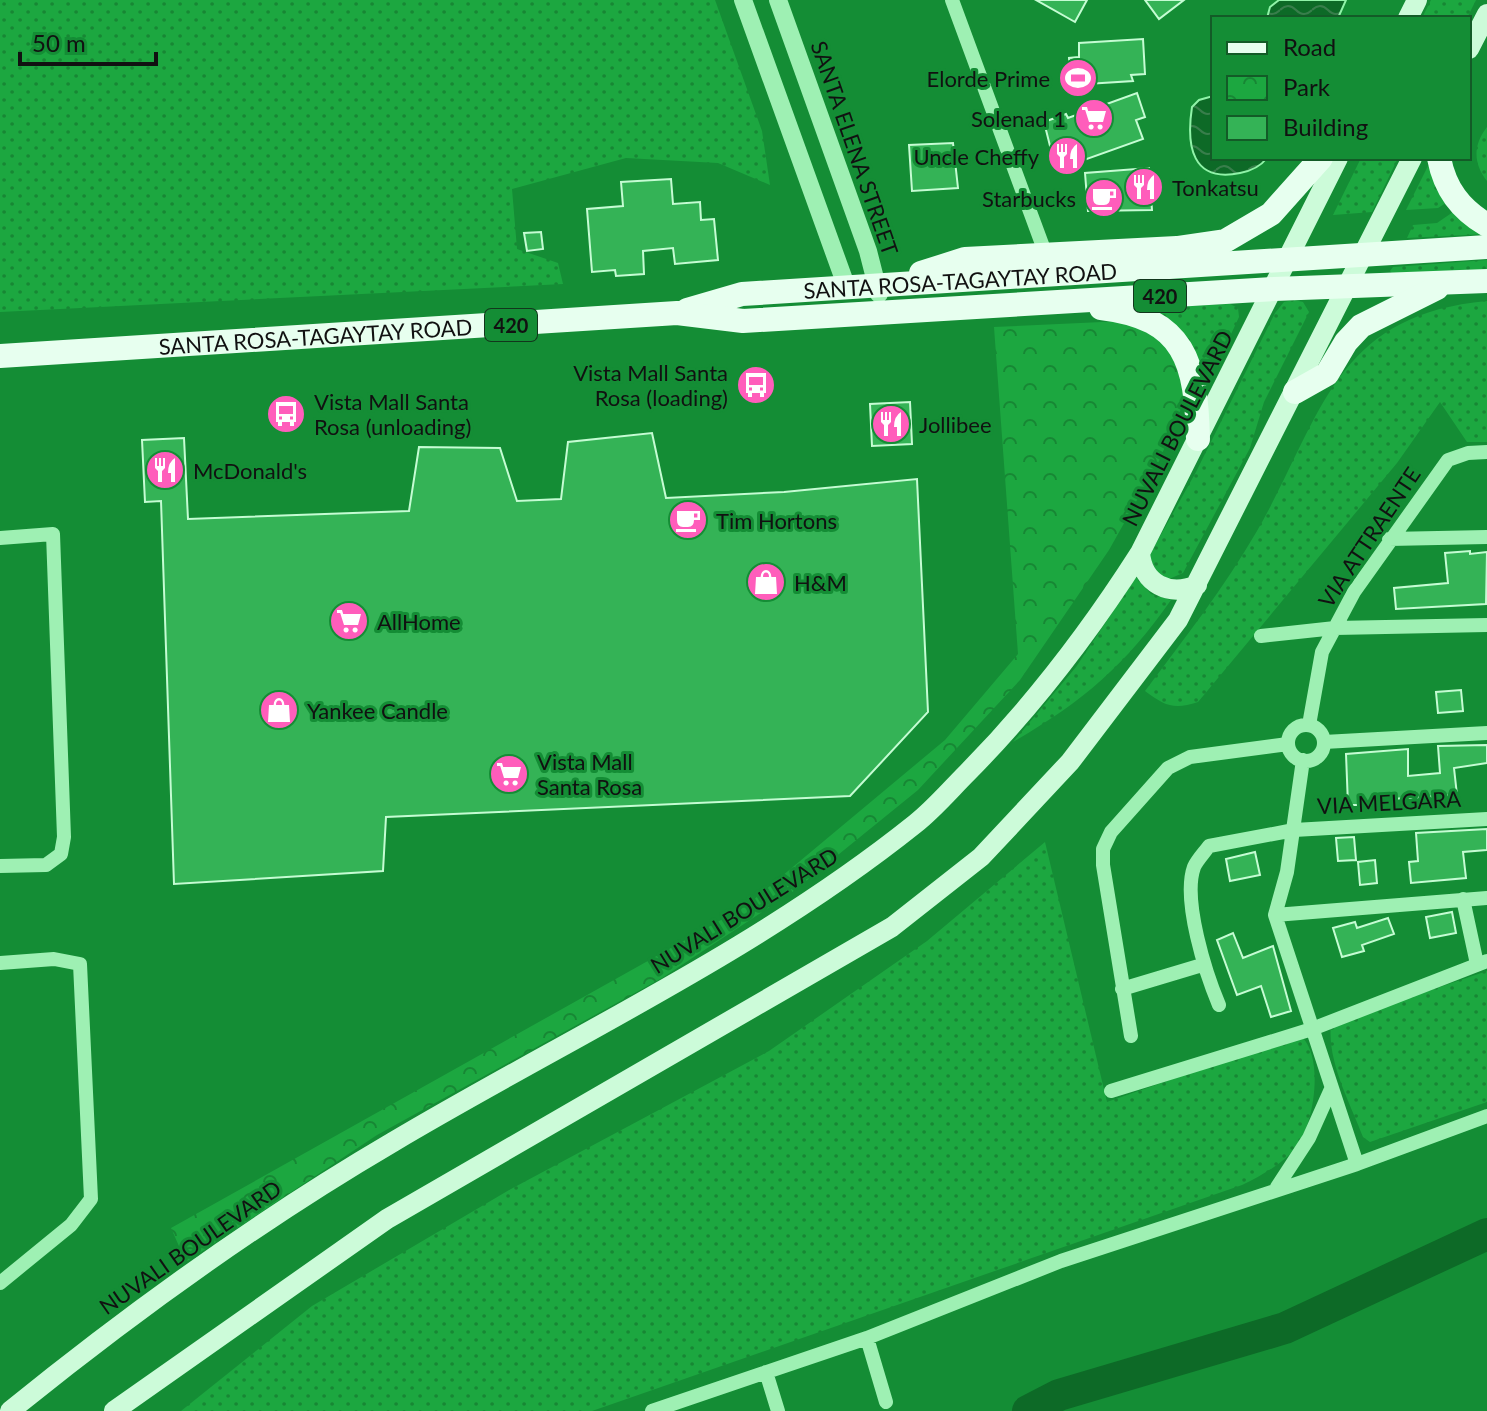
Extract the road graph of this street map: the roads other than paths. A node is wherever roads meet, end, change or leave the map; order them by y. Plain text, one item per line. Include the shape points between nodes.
1 (743, 0) edge
2 (778, 0) edge
3 (952, 0) edge
4 (1487, 14) edge
5 (1471, 45) edge
6 (1319, 160) edge
7 (1337, 160) edge
8 (1411, 160) edge
9 (1440, 160) edge
10 (1487, 225) edge
11 (1487, 247) edge
12 (1102, 252) junction
13 (1046, 255) junction
14 (1362, 256) junction
15 (1288, 261) junction
16 (1161, 268) junction
17 (1487, 281) edge
18 (1452, 282) junction
19 (1347, 285) junction
20 (879, 286) junction
21 (847, 288) junction
22 (1274, 289) junction
23 (1047, 302) junction
24 (884, 312) junction
25 (677, 313) junction
26 (0, 356) edge
27 (1295, 392) junction
28 (1198, 439) junction
29 (1487, 452) edge
30 (1487, 537) edge
31 (0, 538) edge
32 (1389, 539) junction
33 (1140, 553) junction
34 (1197, 585) junction
35 (1487, 625) edge
36 (1335, 628) junction
37 (1261, 636) dead end
38 (1309, 725) junction
39 (1487, 733) edge
40 (1324, 742) junction
41 (1288, 744) junction
42 (1303, 760) junction
43 (1487, 819) edge
44 (1294, 830) junction
45 (0, 866) edge
46 (1487, 898) edge
47 (1463, 899) junction
48 (1275, 915) junction
49 (1482, 962) edge
50 (0, 963) edge
51 (1202, 965) junction
52 (1122, 989) junction
53 (1219, 1005) dead end
54 (1312, 1029) junction
55 (1131, 1036) dead end
56 (1331, 1089) junction
57 (1111, 1091) dead end
58 (1487, 1116) edge
59 (1357, 1164) junction
60 (1277, 1187) junction
61 (0, 1283) edge
62 (867, 1338) junction
63 (766, 1372) junction
64 (886, 1402) dead end
65 (670, 1408) edge
66 (10, 1411) edge
67 (114, 1411) edge
68 (652, 1411) edge
69 (778, 1411) edge

1 - 21 street
2 - 20 street, SANTA ELENA STREET
3 - 13 street
4 - 5 main road
6 - 12 main road via 1271,214 1225,241
7 - 15 main road, NUVALI BOULEVARD
8 - 14 main road
9 - 10 main road via 1458,204
11 - 14 main road, SANTA ROSA-TAGAYTAY ROAD / 420
12 - 13 main road
12 - 16 main road
13 - 20 main road via 965,259
14 - 15 main road, SANTA ROSA-TAGAYTAY ROAD / 420
14 - 19 main road
15 - 16 main road, SANTA ROSA-TAGAYTAY ROAD / 420
15 - 22 main road, NUVALI BOULEVARD
16 - 20 main road, SANTA ROSA-TAGAYTAY ROAD / 420
17 - 18 main road, SANTA ROSA-TAGAYTAY ROAD / 420
18 - 19 main road, SANTA ROSA-TAGAYTAY ROAD / 420
18 - 27 main road via 1361,326 1327,374
19 - 22 main road, SANTA ROSA-TAGAYTAY ROAD / 420
19 - 27 main road
20 - 21 main road, SANTA ROSA-TAGAYTAY ROAD / 420
20 - 24 street, SANTA ELENA STREET
21 - 25 main road, SANTA ROSA-TAGAYTAY ROAD / 420 via 742,294
22 - 23 main road, SANTA ROSA-TAGAYTAY ROAD / 420
22 - 28 main road, NUVALI BOULEVARD
23 - 24 main road, SANTA ROSA-TAGAYTAY ROAD / 420
23 - 28 main road via 1137,315 1173,336 1194,377
24 - 25 main road, SANTA ROSA-TAGAYTAY ROAD / 420 via 743,321
25 - 26 main road, SANTA ROSA-TAGAYTAY ROAD / 420
27 - 34 main road
28 - 33 main road, NUVALI BOULEVARD
29 - 32 street, VIA ATTRAENTE via 1448,460
30 - 32 street
31 - 45 street via 53,534 64,837 61,854 46,865
32 - 36 street, VIA ATTRAENTE
33 - 34 main road via 1147,575 1159,586 1182,591
33 - 66 main road, NUVALI BOULEVARD via 1057,675 918,821 807,904 283,1210 130,1316
34 - 67 main road via 1170,631 1042,795 920,909 387,1219
35 - 36 street
36 - 37 street
36 - 38 street, VIA ATTRAENTE via 1322,652
38 - 40 street via 1317,728
38 - 41 street via 1292,732
39 - 40 street
40 - 42 street via 1318,756
41 - 42 street
41 - 52 street via 1190,757 1168,768 1111,832 1103,865
42 - 44 street
43 - 44 street, VIA MELGARA
44 - 48 street
44 - 51 street, VIA MELGARA via 1209,846 1194,867 1191,890
46 - 47 street
47 - 48 street
47 - 49 street
48 - 54 street
49 - 54 street
50 - 61 street via 54,959 80,964 91,1199 71,1225
51 - 52 street
51 - 53 street, VIA MELGARA
52 - 55 street
54 - 56 street
54 - 57 street
56 - 59 street
56 - 60 street via 1309,1138
58 - 59 street
59 - 60 street
60 - 62 street via 1061,1261
62 - 63 street
62 - 64 street
63 - 65 street
63 - 69 street
65 - 68 street

